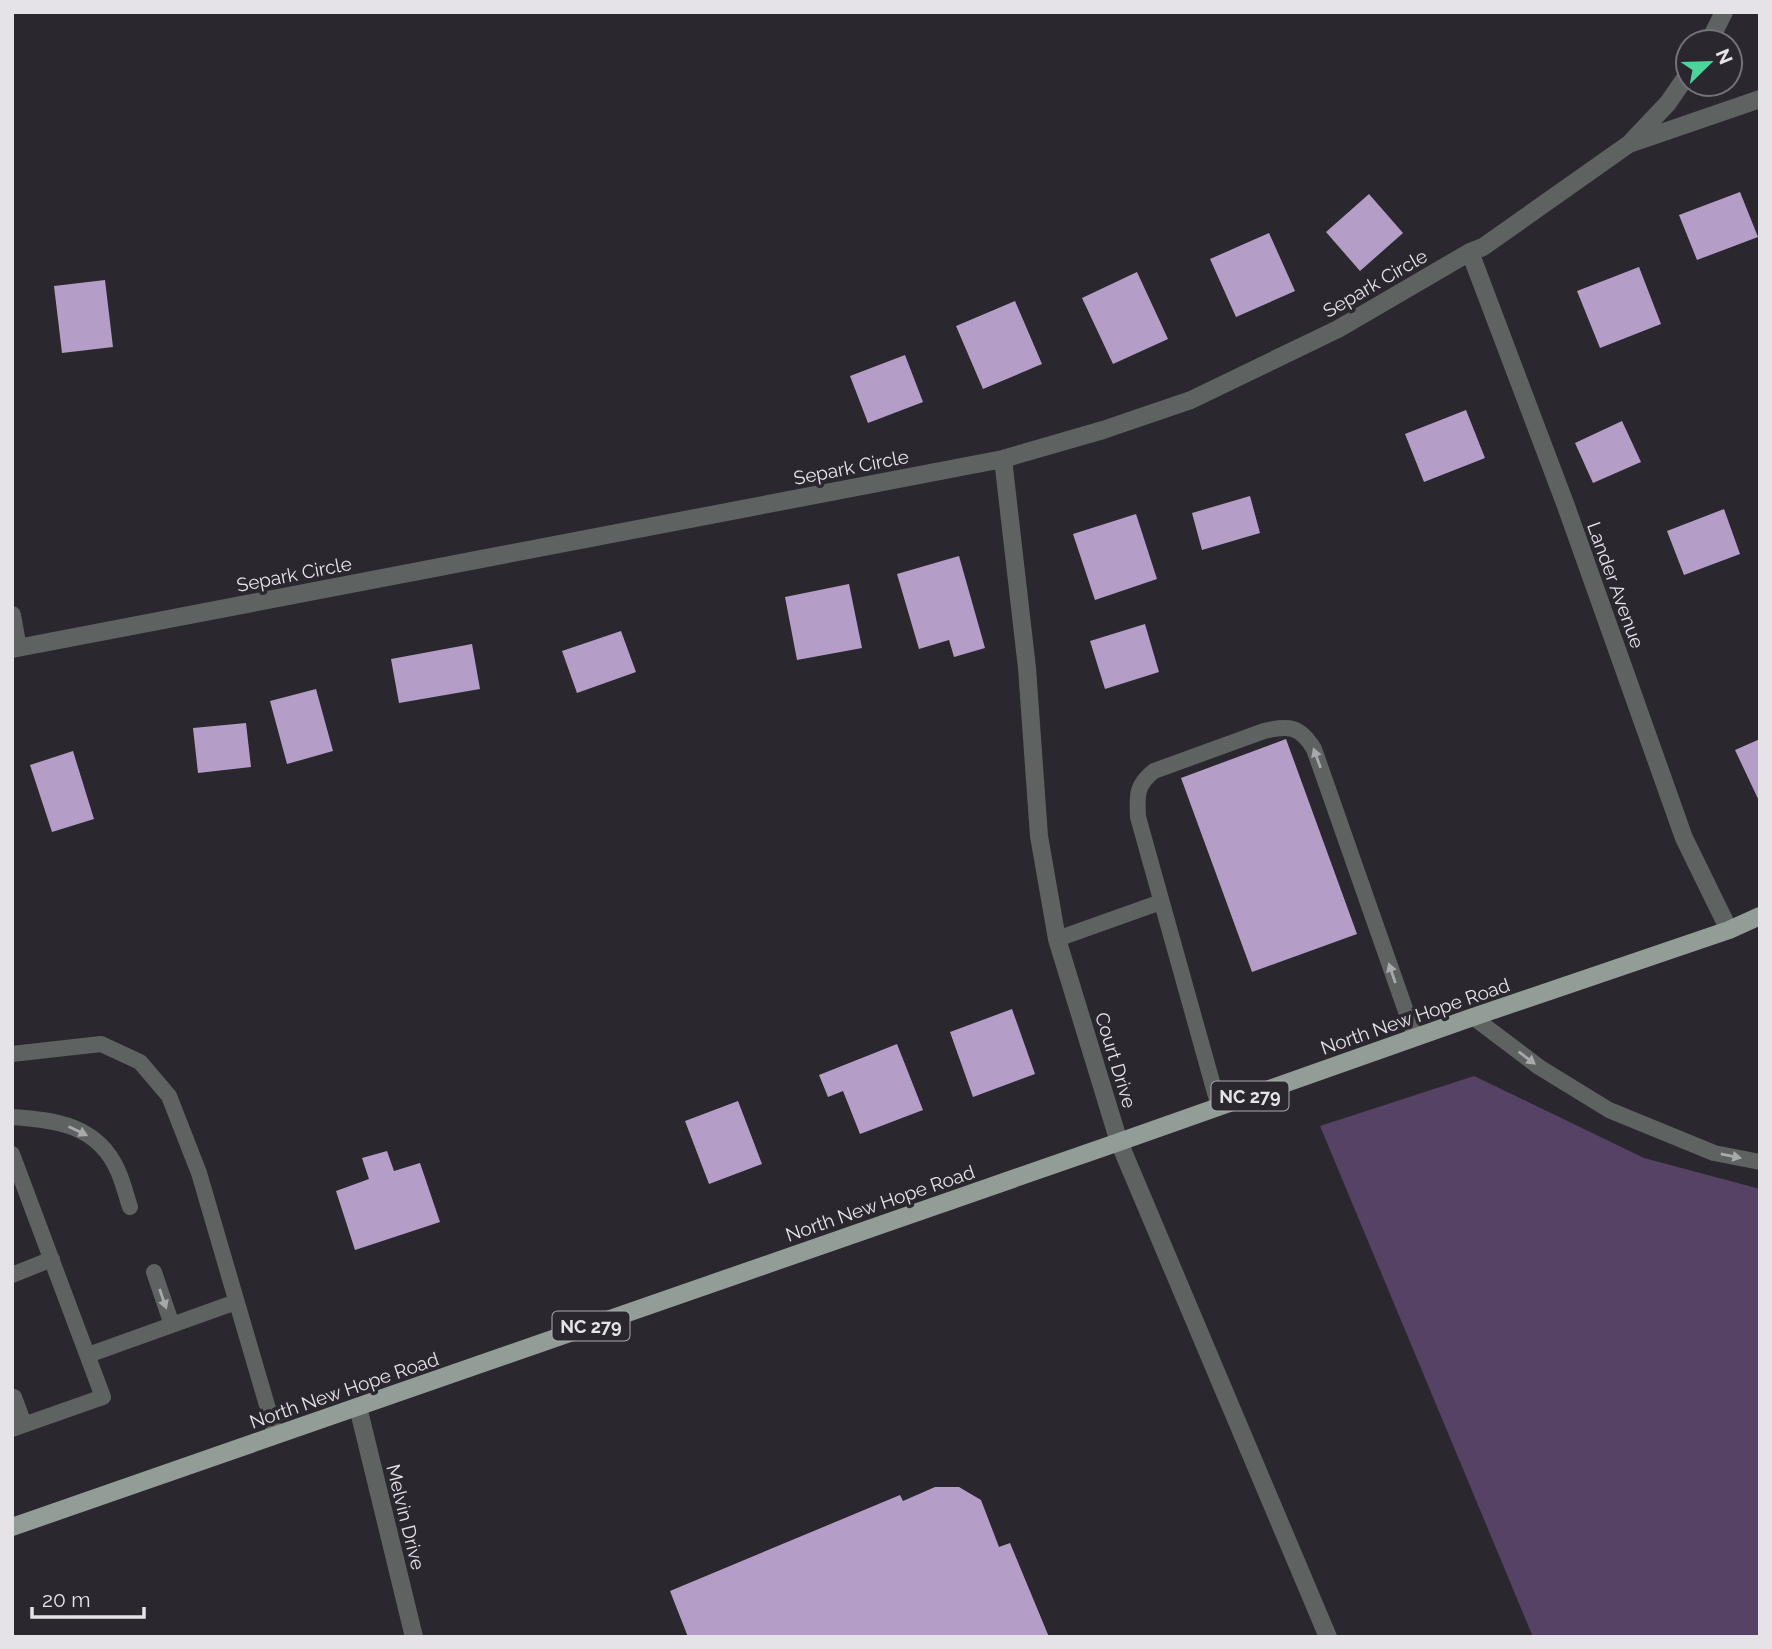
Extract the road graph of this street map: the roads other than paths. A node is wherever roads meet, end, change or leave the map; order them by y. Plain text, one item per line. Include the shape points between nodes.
1 (1724, 12) edge
2 (1716, 28) edge
3 (1674, 94) edge
4 (1760, 99) edge
5 (1629, 144) junction
6 (1470, 252) junction
7 (1003, 459) junction
8 (12, 615) edge
9 (15, 648) edge
10 (1161, 902) junction
11 (1760, 916) edge
12 (1729, 930) junction
13 (1057, 939) junction
14 (1472, 1017) junction
15 (1415, 1037) junction
16 (12, 1054) edge
17 (1219, 1107) junction
18 (12, 1117) edge
19 (1119, 1142) junction
20 (12, 1154) edge
21 (1760, 1162) edge
22 (130, 1207) dead end
23 (52, 1259) junction
24 (153, 1272) dead end
25 (12, 1275) edge
26 (236, 1302) junction
27 (172, 1325) junction
28 (88, 1355) junction
29 (14, 1397) dead end
30 (358, 1407) junction
31 (18, 1426) edge
32 (276, 1436) junction
33 (12, 1527) edge
34 (414, 1637) edge
35 (1328, 1637) edge

1 - 2 street
3 - 5 street, Separk Circle
4 - 5 street, Separk Circle
5 - 6 street, Separk Circle
6 - 7 street, Separk Circle via 1338,329 1191,400
6 - 12 street, Lander Avenue via 1684,838
7 - 9 street, Separk Circle
7 - 13 street, Court Drive via 1027,668 1039,836
8 - 9 street
10 - 13 lane
15 -> 10 lane via 1314,749 1294,728 1264,731 1143,779 1137,795 1138,817
10 - 17 lane
11 - 12 main road, North New Hope Road / NC 279
12 - 14 main road, North New Hope Road / NC 279
13 - 19 street, Court Drive
14 - 15 main road, North New Hope Road / NC 279
14 -> 21 lane via 1539,1067 1609,1110 1714,1153
15 - 17 main road, North New Hope Road / NC 279
16 - 26 lane via 100,1044 140,1062 169,1096 199,1173
17 - 19 main road, North New Hope Road / NC 279
18 -> 22 lane via 47,1119 77,1128 98,1142 117,1168
19 - 30 main road, North New Hope Road / NC 279
19 - 35 street, Court Drive
20 - 23 lane
23 - 25 lane
23 - 28 lane
24 -> 27 lane
26 - 27 lane
26 - 32 lane
27 - 28 lane
28 - 31 lane via 103,1397
29 - 31 lane
30 - 32 main road, North New Hope Road / NC 279
30 - 34 street, Melvin Drive
32 - 33 main road, North New Hope Road / NC 279

